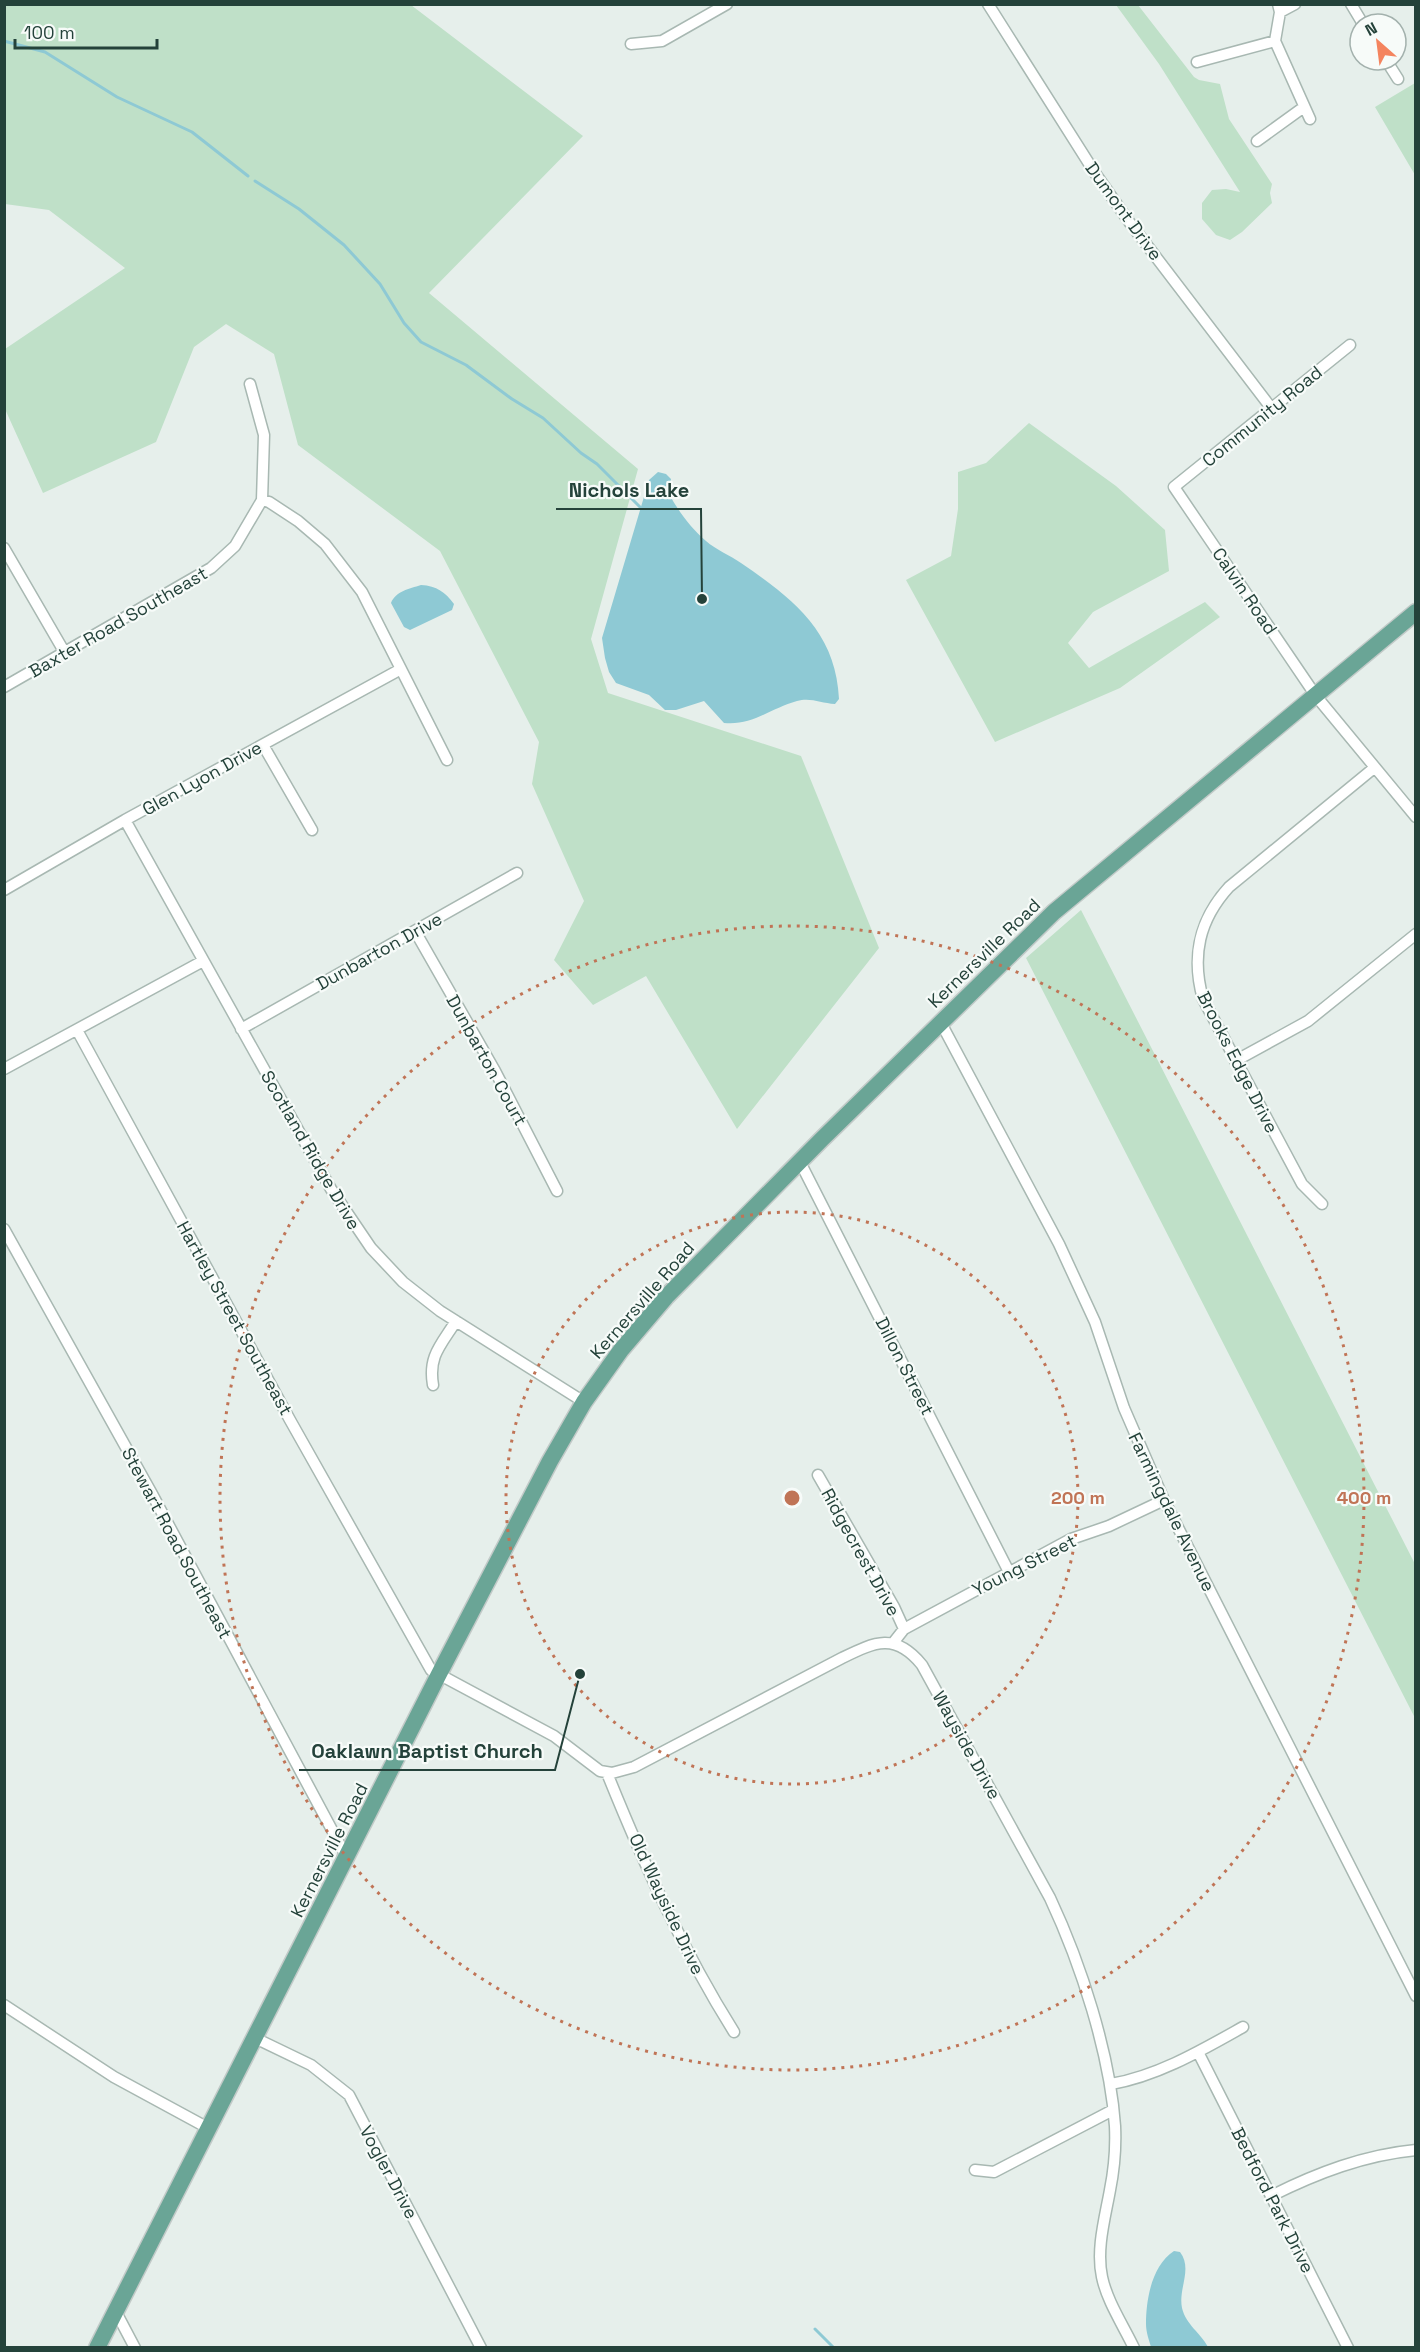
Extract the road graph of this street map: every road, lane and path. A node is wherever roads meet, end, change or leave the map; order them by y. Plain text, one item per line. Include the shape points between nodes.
1 (727, 4) edge
2 (988, 4) edge
3 (1295, 4) edge
4 (1279, 8) edge
5 (1275, 41) junction
6 (631, 44) dead end
7 (1197, 62) dead end
8 (1394, 72) edge
9 (1398, 79) dead end
10 (1304, 107) junction
11 (1310, 119) dead end
12 (1257, 141) dead end
13 (1350, 345) dead end
14 (250, 384) dead end
15 (1272, 409) junction
16 (1174, 487) joint
17 (262, 500) junction
18 (4, 548) edge
19 (1416, 612) edge
20 (65, 653) junction
21 (401, 669) junction
22 (4, 687) edge
23 (1316, 696) junction
24 (263, 745) junction
25 (447, 760) dead end
26 (1374, 768) junction
27 (1416, 817) edge
28 (125, 820) junction
29 (312, 830) dead end
30 (516, 873) dead end
31 (4, 890) edge
32 (415, 931) junction
33 (1416, 934) edge
34 (204, 961) junction
35 (940, 1023) junction
36 (77, 1029) junction
37 (241, 1029) junction
38 (1235, 1061) junction
39 (4, 1069) edge
40 (800, 1162) junction
41 (557, 1191) dead end
42 (1322, 1204) dead end
43 (4, 1229) edge
44 (456, 1321) junction
45 (433, 1385) dead end
46 (584, 1402) junction
47 (818, 1475) dead end
48 (1164, 1500) junction
49 (1009, 1572) junction
50 (904, 1629) junction
51 (893, 1643) junction
52 (439, 1674) junction
53 (607, 1773) junction
54 (347, 1857) junction
55 (1416, 1996) edge
56 (4, 2005) edge
57 (1243, 2027) dead end
58 (734, 2032) dead end
59 (255, 2038) junction
60 (1198, 2052) junction
61 (1111, 2084) junction
62 (1113, 2110) junction
63 (208, 2128) junction
64 (1416, 2150) edge
65 (975, 2170) dead end
66 (1271, 2196) junction
67 (116, 2312) junction
68 (97, 2348) edge
69 (135, 2348) edge
70 (481, 2348) edge
71 (1134, 2348) edge
72 (1348, 2348) edge

1 - 6 street via 662,41
2 - 15 street, Dumont Drive via 1130,223
3 - 4 street
4 - 5 street
5 - 7 street
5 - 10 street
8 - 9 street
10 - 11 street
10 - 12 street
13 - 15 street, Community Road
14 - 17 street, Baxter Road Southeast via 264,435
15 - 16 street, Community Road
16 - 23 street, Calvin Road
17 - 20 street, Baxter Road Southeast via 235,546 211,568
17 - 21 street via 298,521 325,544 362,592
18 - 20 street
19 - 23 main road, Kernersville Road
20 - 22 street, Baxter Road Southeast
21 - 24 street, Glen Lyon Drive
21 - 25 street
23 - 26 street, Calvin Road
23 - 35 main road, Kernersville Road via 1054,912
24 - 28 street, Glen Lyon Drive
24 - 29 street
26 - 27 street, Calvin Road
26 - 38 street, Brooks Edge Drive via 1229,887 1211,910 1197,952 1198,982
28 - 31 street, Glen Lyon Drive
28 - 34 street, Scotland Ridge Drive
30 - 32 street, Dunbarton Drive
32 - 37 street, Dunbarton Drive
32 - 41 street, Dunbarton Court via 495,1071
33 - 38 street via 1308,1021
34 - 36 street
34 - 37 street, Scotland Ridge Drive
35 - 40 main road, Kernersville Road
35 - 48 street, Farmingdale Avenue via 1083,1294 1136,1438
36 - 39 street
36 - 52 street, Hartley Street Southeast via 302,1441 431,1670
37 - 44 street, Scotland Ridge Drive via 356,1229 403,1282
38 - 42 street, Brooks Edge Drive via 1302,1184
40 - 46 main road, Kernersville Road via 666,1297
40 - 49 street, Dillon Street
43 - 54 street, Stewart Road Southeast
44 - 45 street via 433,1358
44 - 46 street, Scotland Ridge Drive
46 - 52 main road, Kernersville Road
47 - 50 street, Ridgecrest Drive
48 - 49 street, Young Street via 1071,1539
48 - 55 street, Farmingdale Avenue
49 - 50 street, Young Street
50 - 51 street, Young Street
51 - 53 street via 875,1644 856,1652 634,1767
51 - 61 street, Wayside Drive via 914,1655 929,1676 1050,1898 1082,1978
52 - 53 street via 554,1736
52 - 54 main road, Kernersville Road
53 - 58 street, Old Wayside Drive via 685,1948
54 - 59 main road, Kernersville Road
56 - 63 street via 114,2077
57 - 60 street
59 - 63 main road, Kernersville Road
59 - 70 street, Vogler Drive via 311,2066 349,2095
60 - 61 street
60 - 66 street, Bedford Park Drive
61 - 62 street, Wayside Drive
62 - 65 street via 994,2172
62 - 71 street, Wayside Drive via 1115,2153 1101,2263 1106,2288
63 - 67 main road, Kernersville Road
64 - 66 street via 1341,2165
66 - 72 street, Bedford Park Drive
67 - 68 main road, Kernersville Road
67 - 69 street

